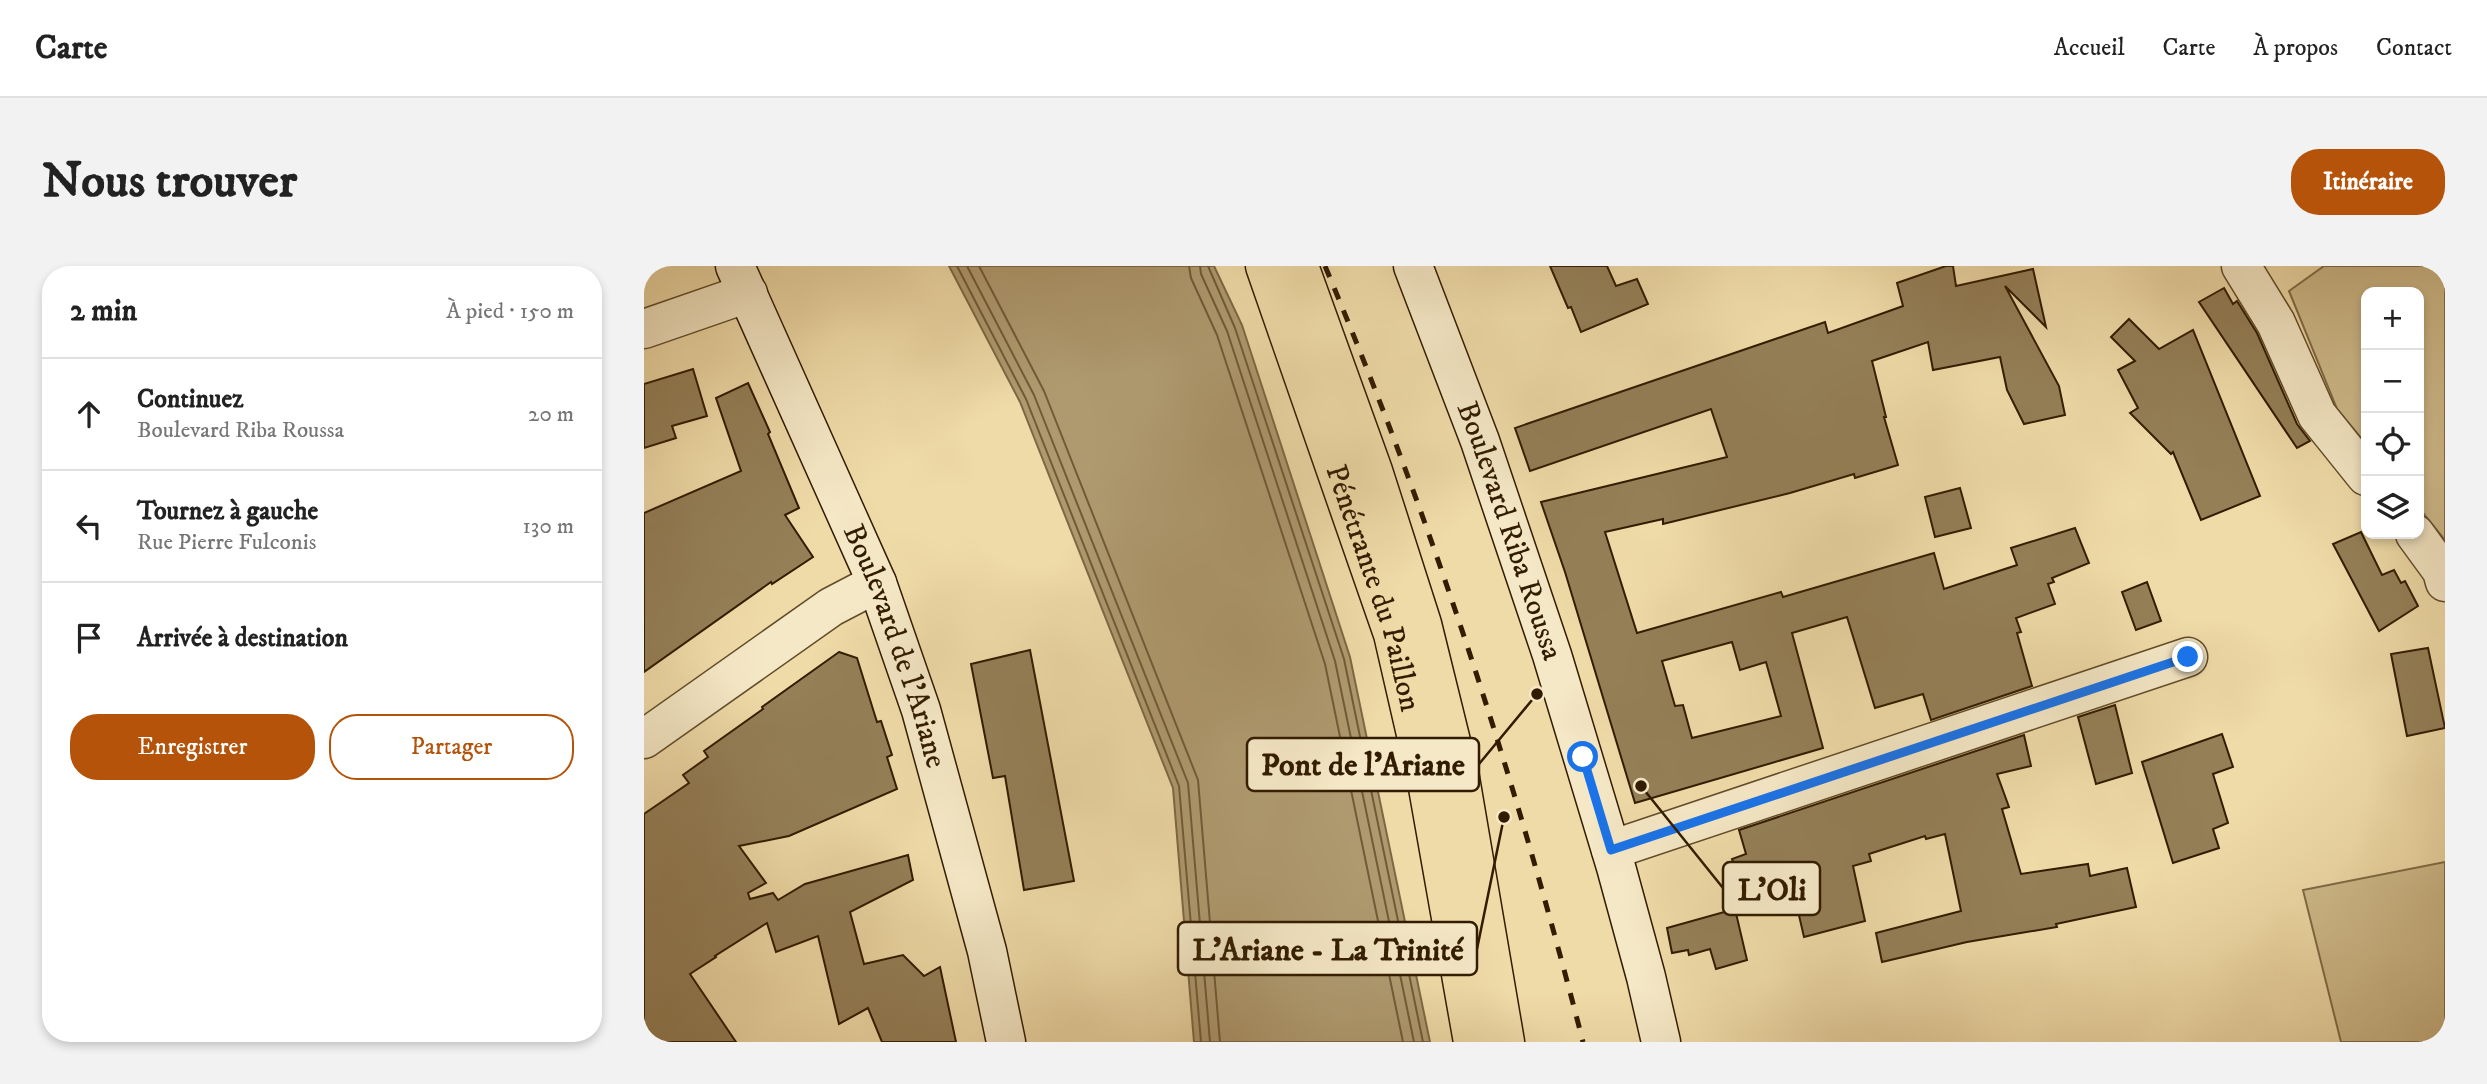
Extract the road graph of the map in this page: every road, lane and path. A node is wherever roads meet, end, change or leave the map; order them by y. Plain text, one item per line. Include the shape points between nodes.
1 (1265, 266) edge
2 (1298, 266) edge
3 (1413, 266) edge
4 (2248, 270) edge
5 (742, 280) edge
6 (644, 329) edge
7 (2361, 470) edge
8 (2419, 539) edge
9 (2445, 582) edge
10 (877, 583) junction
11 (2188, 657) dead end
12 (644, 739) edge
13 (1611, 850) junction
14 (1006, 1042) edge
15 (1473, 1042) edge
16 (1505, 1042) edge
17 (1661, 1042) edge

1 - 15 main road, Pénétrante du Paillon via 1393,634 1427,782
2 - 16 main road, Pénétrante du Paillon via 1373,471 1422,624 1460,778
3 - 13 street, Boulevard Riba Roussa via 1489,467
4 - 7 street via 2317,415
5 - 6 street
5 - 10 street, Boulevard de l'Ariane
8 - 9 street
10 - 12 street via 831,607
10 - 14 street, Boulevard de l'Ariane via 921,710 987,951
11 - 13 street
13 - 17 street, Boulevard Riba Roussa

